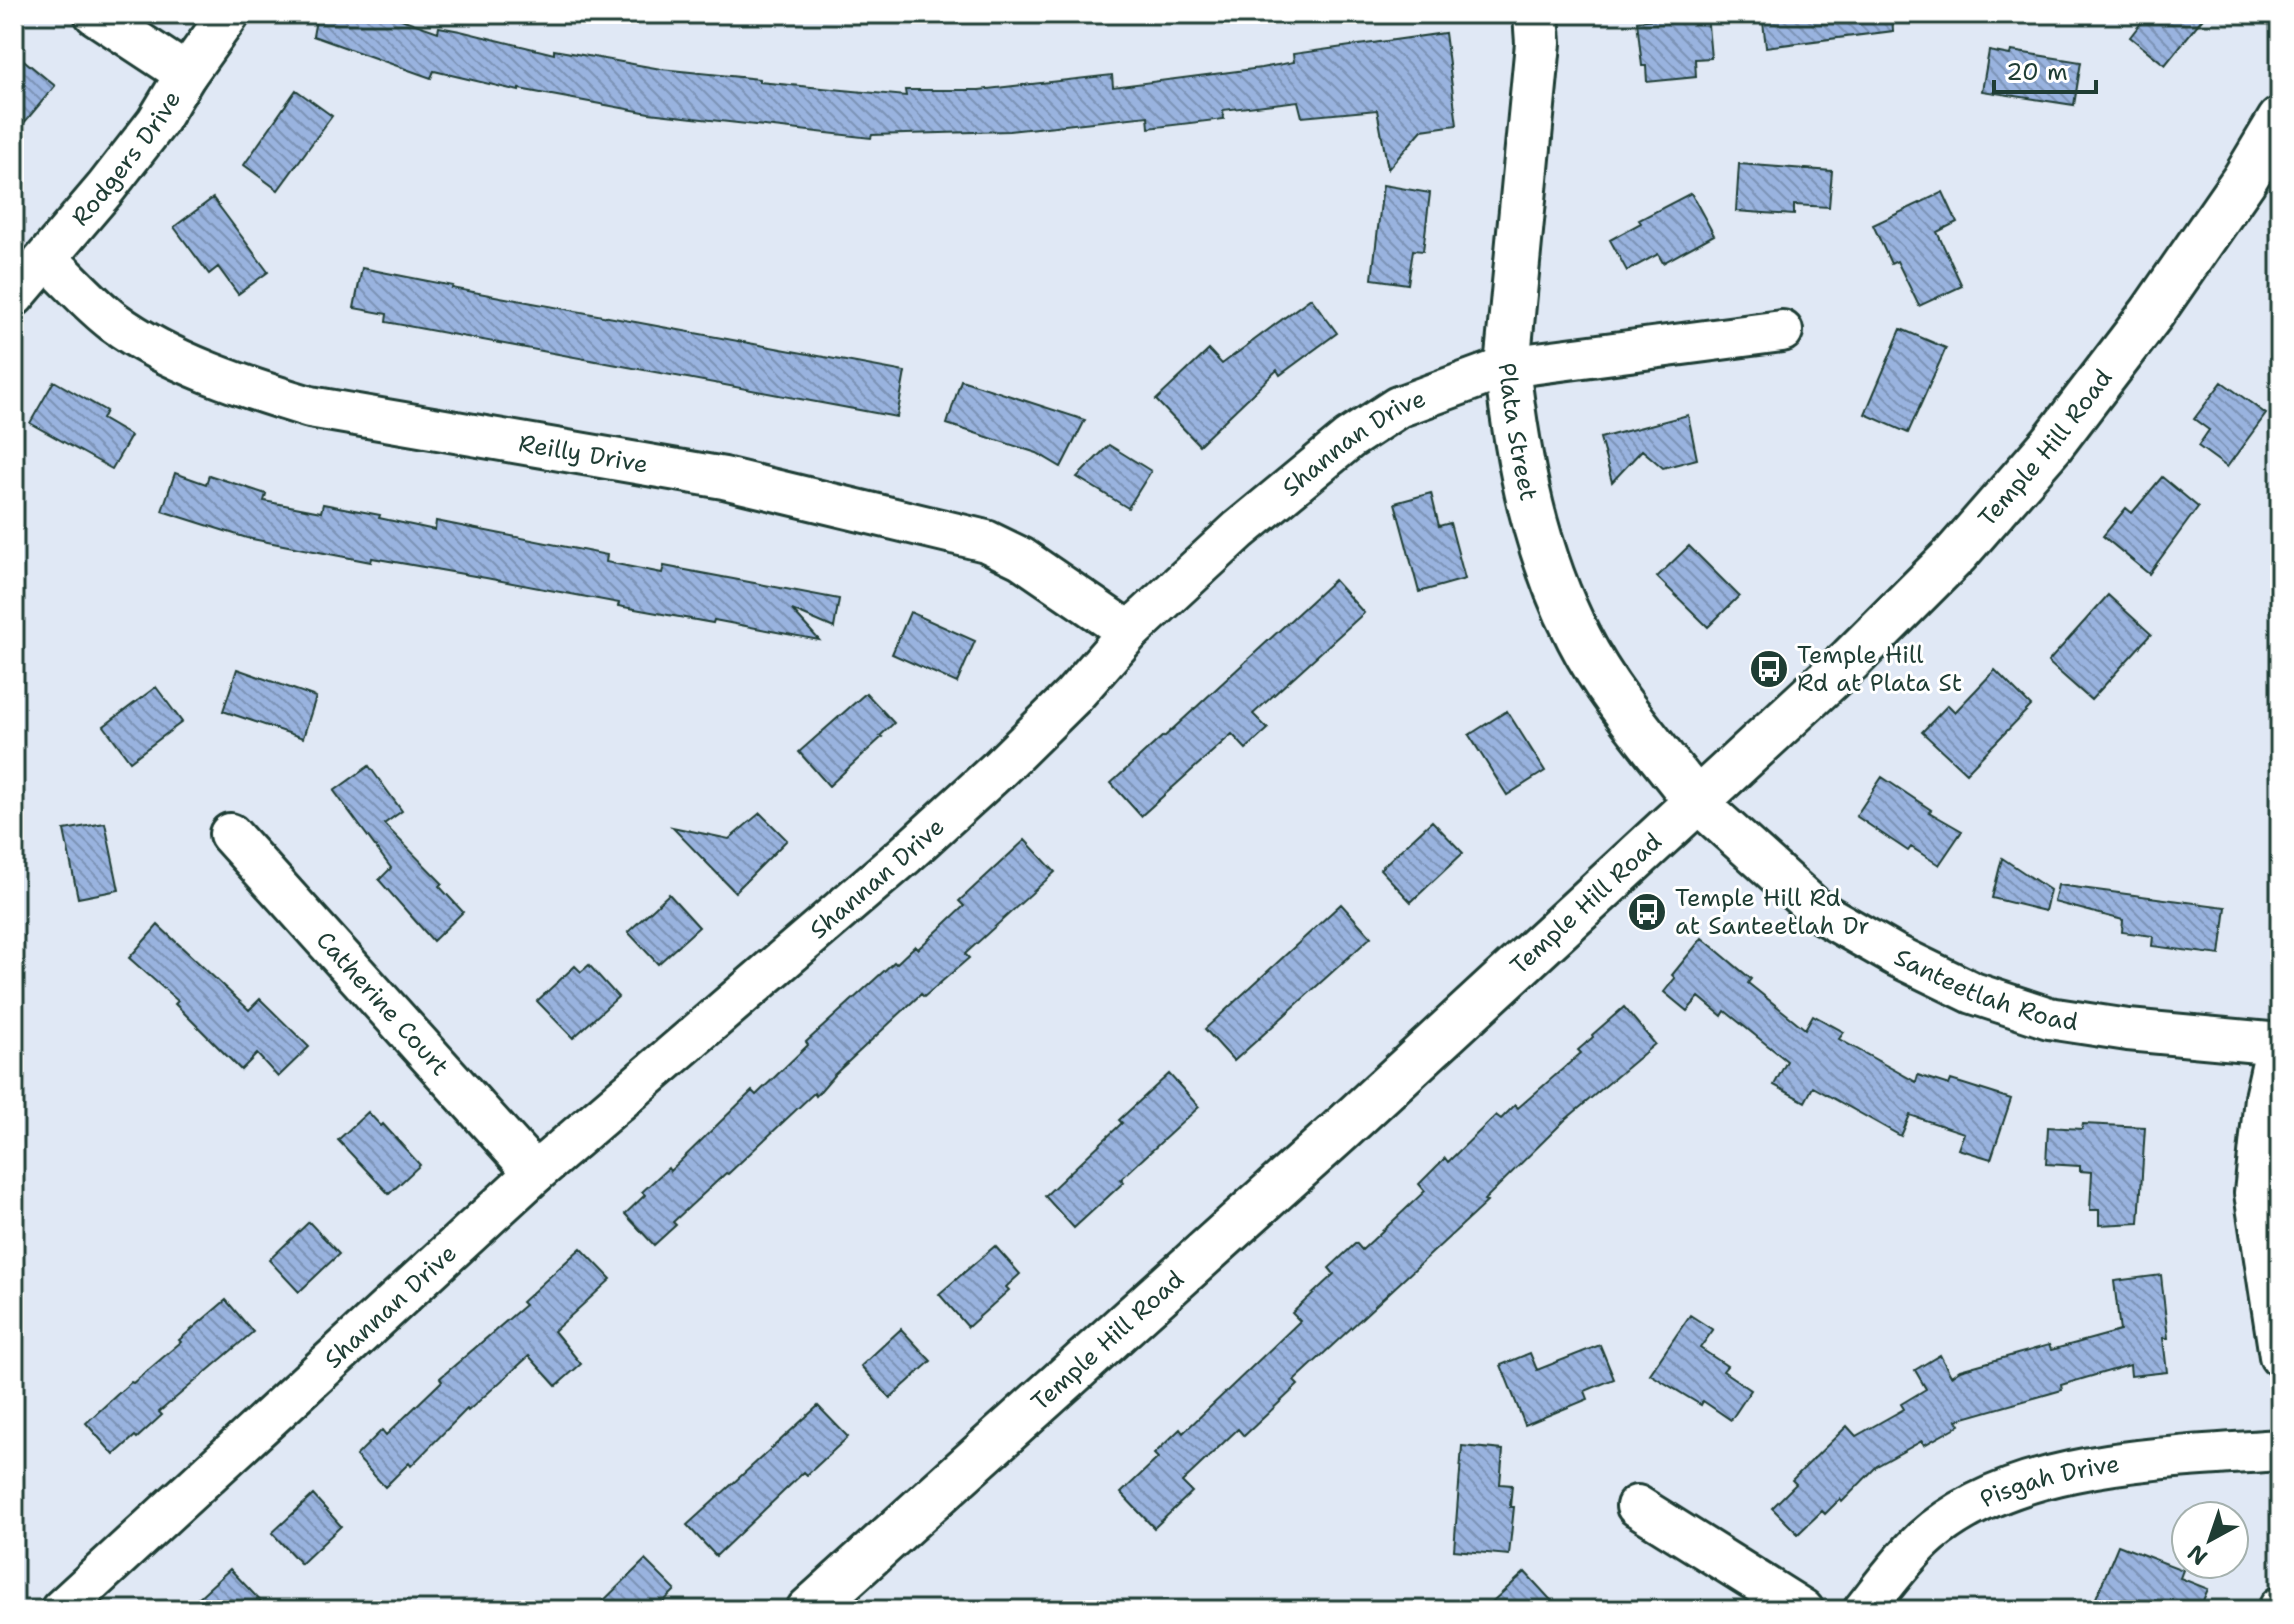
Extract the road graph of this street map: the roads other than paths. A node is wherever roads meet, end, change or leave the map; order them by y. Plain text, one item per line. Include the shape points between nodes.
1 (95, 14) edge
2 (229, 14) edge
3 (1536, 14) edge
4 (186, 74) junction
5 (2280, 120) edge
6 (47, 259) junction
7 (14, 296) edge
8 (1782, 331) dead end
9 (1507, 367) junction
10 (1129, 632) junction
11 (1697, 802) junction
12 (230, 834) dead end
13 (2279, 1044) edge
14 (535, 1173) junction
15 (2280, 1356) edge
16 (2280, 1450) edge
17 (1637, 1506) dead end
18 (61, 1610) edge
19 (809, 1610) edge
20 (1803, 1610) edge
21 (1864, 1610) edge

1 - 4 street
2 - 4 street, Rodgers Drive
3 - 9 main road, Plata Street via 1538,43
4 - 6 street, Rodgers Drive via 157,122
5 - 11 main road, Temple Hill Road via 2152,313 2052,444 1935,575
6 - 7 street, Rodgers Drive
6 - 10 street, Reilly Drive via 114,322 209,373 257,391 310,407 724,478 986,541 1021,558
8 - 9 street, Shannan Drive
9 - 10 street, Shannan Drive via 1398,407 1349,439 1239,530
9 - 11 main road, Plata Street via 1529,510 1558,593 1606,683
10 - 14 street, Shannan Drive via 1073,696 916,845
11 - 13 street, Santeetlah Road via 1818,911 1973,993 2049,1018
11 - 19 main road, Temple Hill Road
12 - 14 street, Catherine Court
13 - 15 street via 2265,1098 2255,1193
14 - 18 street, Shannan Drive
16 - 21 street, Pisgah Drive via 2082,1469 1995,1494 1925,1539
17 - 20 street

